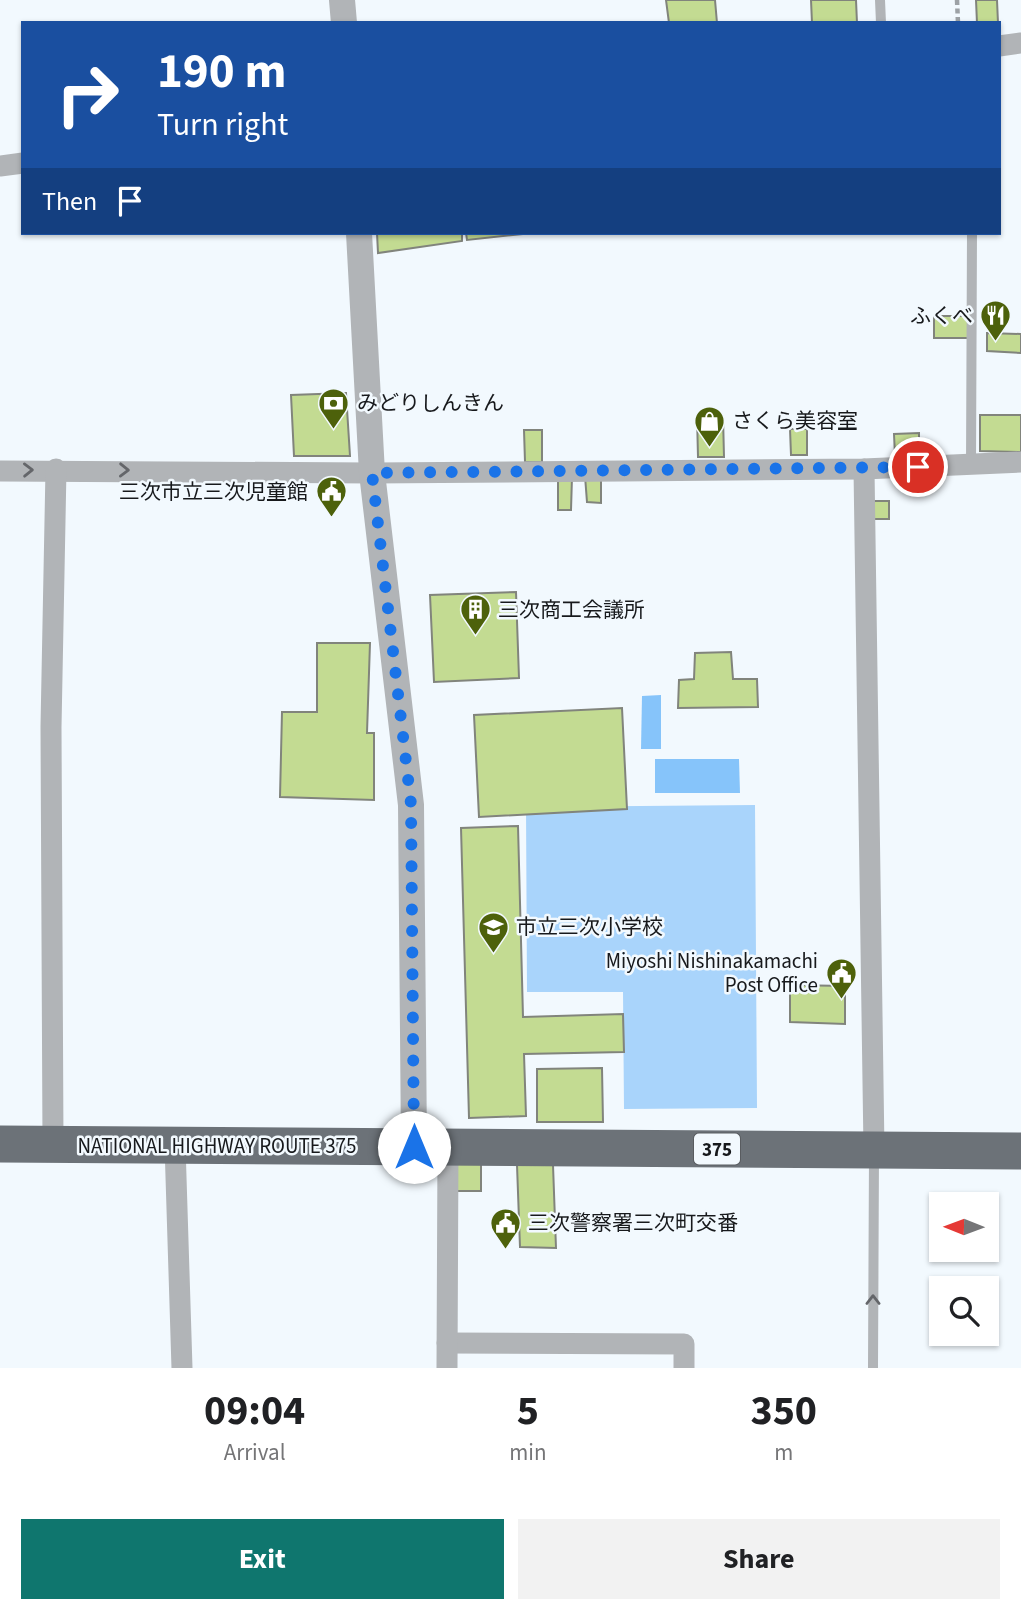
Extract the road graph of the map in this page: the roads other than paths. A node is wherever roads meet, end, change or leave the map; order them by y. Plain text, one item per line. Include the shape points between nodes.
1 (342, 0) edge
2 (880, 0) edge
3 (344, 21) edge
4 (881, 21) edge
5 (1021, 43) edge
6 (1001, 46) edge
7 (21, 163) edge
8 (0, 166) edge
9 (359, 235) edge
10 (972, 235) edge
11 (1021, 462) edge
12 (971, 465) junction
13 (56, 469) junction
14 (864, 469) junction
15 (0, 471) edge
16 (372, 473) junction
17 (0, 1144) edge
18 (53, 1144) junction
19 (175, 1145) junction
20 (431, 1147) junction
21 (874, 1150) junction
22 (1021, 1151) edge
23 (447, 1343) junction
24 (181, 1368) edge
25 (447, 1368) edge
26 (684, 1368) edge
27 (873, 1368) edge

1 - 3 street
2 - 4 lane
5 - 6 street
7 - 8 street
9 - 16 street
10 - 12 lane
11 - 12 street
12 - 14 street
15 -> 13 street
13 -> 16 street
13 - 18 street via 51,727
14 - 16 street
14 - 21 street
16 - 20 street via 411,804
17 - 18 highway, NATIONAL HIGHWAY ROUTE 375 / 375
18 - 19 highway, NATIONAL HIGHWAY ROUTE 375 / 375
19 - 20 highway, NATIONAL HIGHWAY ROUTE 375 / 375
19 - 24 street
20 - 21 highway, NATIONAL HIGHWAY ROUTE 375 / 375
20 - 23 street
21 - 22 highway, NATIONAL HIGHWAY ROUTE 375 / 375
27 -> 21 lane
23 - 25 street
23 - 26 street via 684,1344

